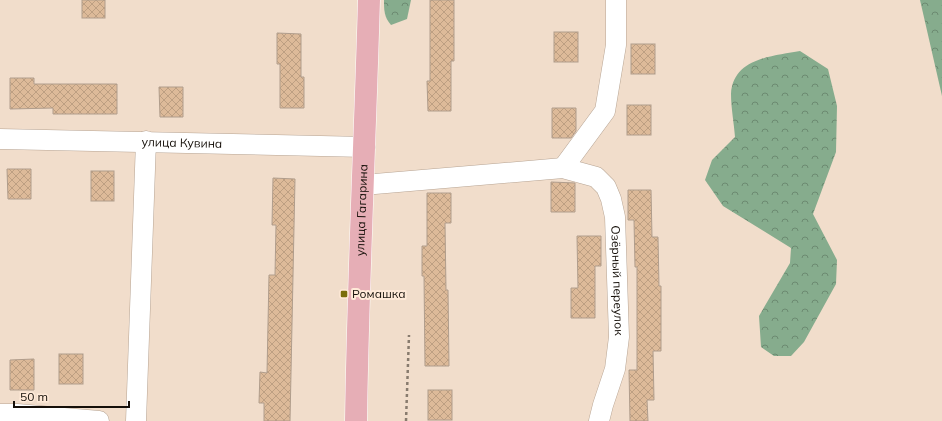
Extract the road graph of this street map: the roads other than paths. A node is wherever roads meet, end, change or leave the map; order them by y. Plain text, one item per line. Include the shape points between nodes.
1 (369, 0) edge
2 (616, 0) edge
3 (0, 139) edge
4 (146, 141) junction
5 (365, 147) junction
6 (563, 168) junction
7 (363, 185) junction
8 (0, 414) edge
9 (99, 421) edge
10 (136, 421) edge
11 (356, 421) edge
12 (599, 421) edge

1 - 5 main road, улица Гагарина
2 - 6 street via 616,46 605,111
3 - 4 street, улица Кувина
4 - 5 street, улица Кувина
4 - 10 street
5 - 7 main road, улица Гагарина
6 - 7 street
6 - 12 street, Озёрный переулок via 596,177 606,186 615,217 620,337 615,369
7 - 11 main road, улица Гагарина
8 - 9 street

